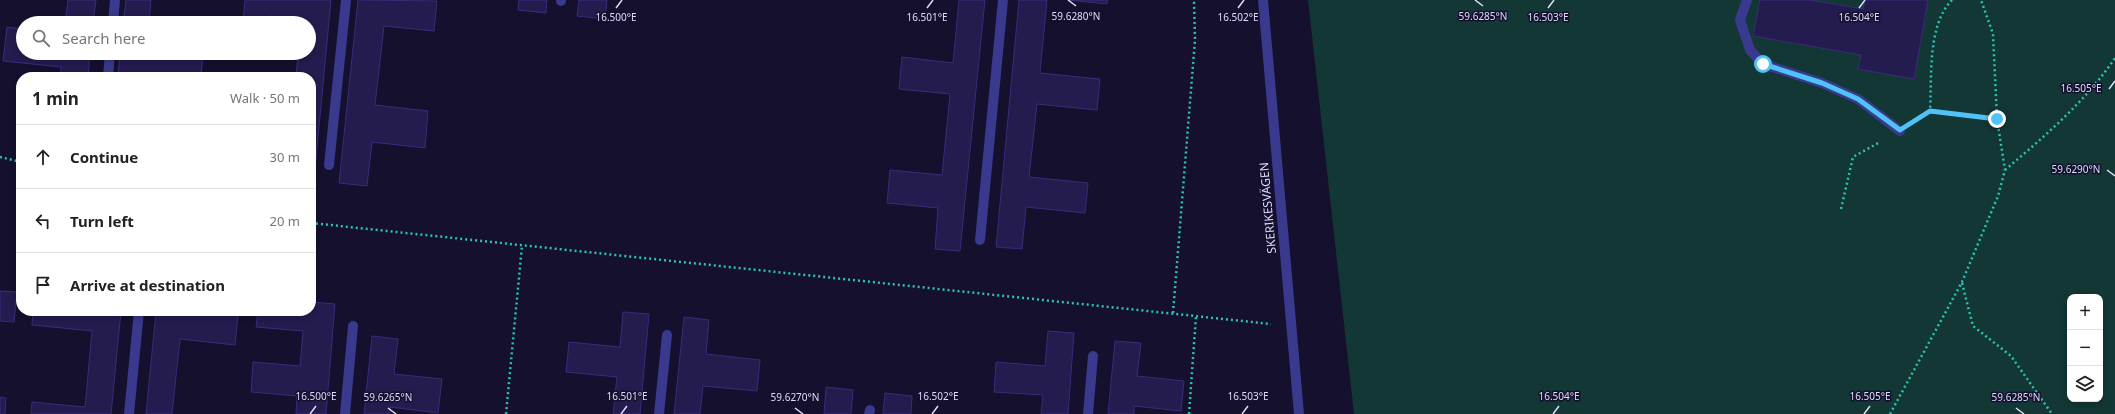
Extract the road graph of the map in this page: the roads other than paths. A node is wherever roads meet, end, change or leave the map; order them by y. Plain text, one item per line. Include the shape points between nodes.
1 (115, 0) edge
2 (346, 0) edge
3 (1003, 0) edge
4 (1264, 0) edge
5 (1746, 0) edge
6 (114, 16) edge
7 (109, 60) edge
8 (108, 72) edge
9 (1900, 130) road end
10 (329, 165) dead end
11 (980, 240) dead end
12 (139, 316) edge
13 (353, 326) dead end
14 (667, 335) dead end
15 (1093, 356) dead end
16 (129, 414) edge
17 (345, 414) edge
18 (659, 414) edge
19 (1088, 414) edge
20 (1299, 414) edge

1 - 6 street
2 - 10 street
3 - 11 street
4 - 20 street, SKERIKESVÄGEN
5 - 9 street via 1740,20 1750,50 1763,64 1822,83 1858,99
7 - 8 street
12 - 16 street
13 - 17 street
14 - 18 street
15 - 19 street

